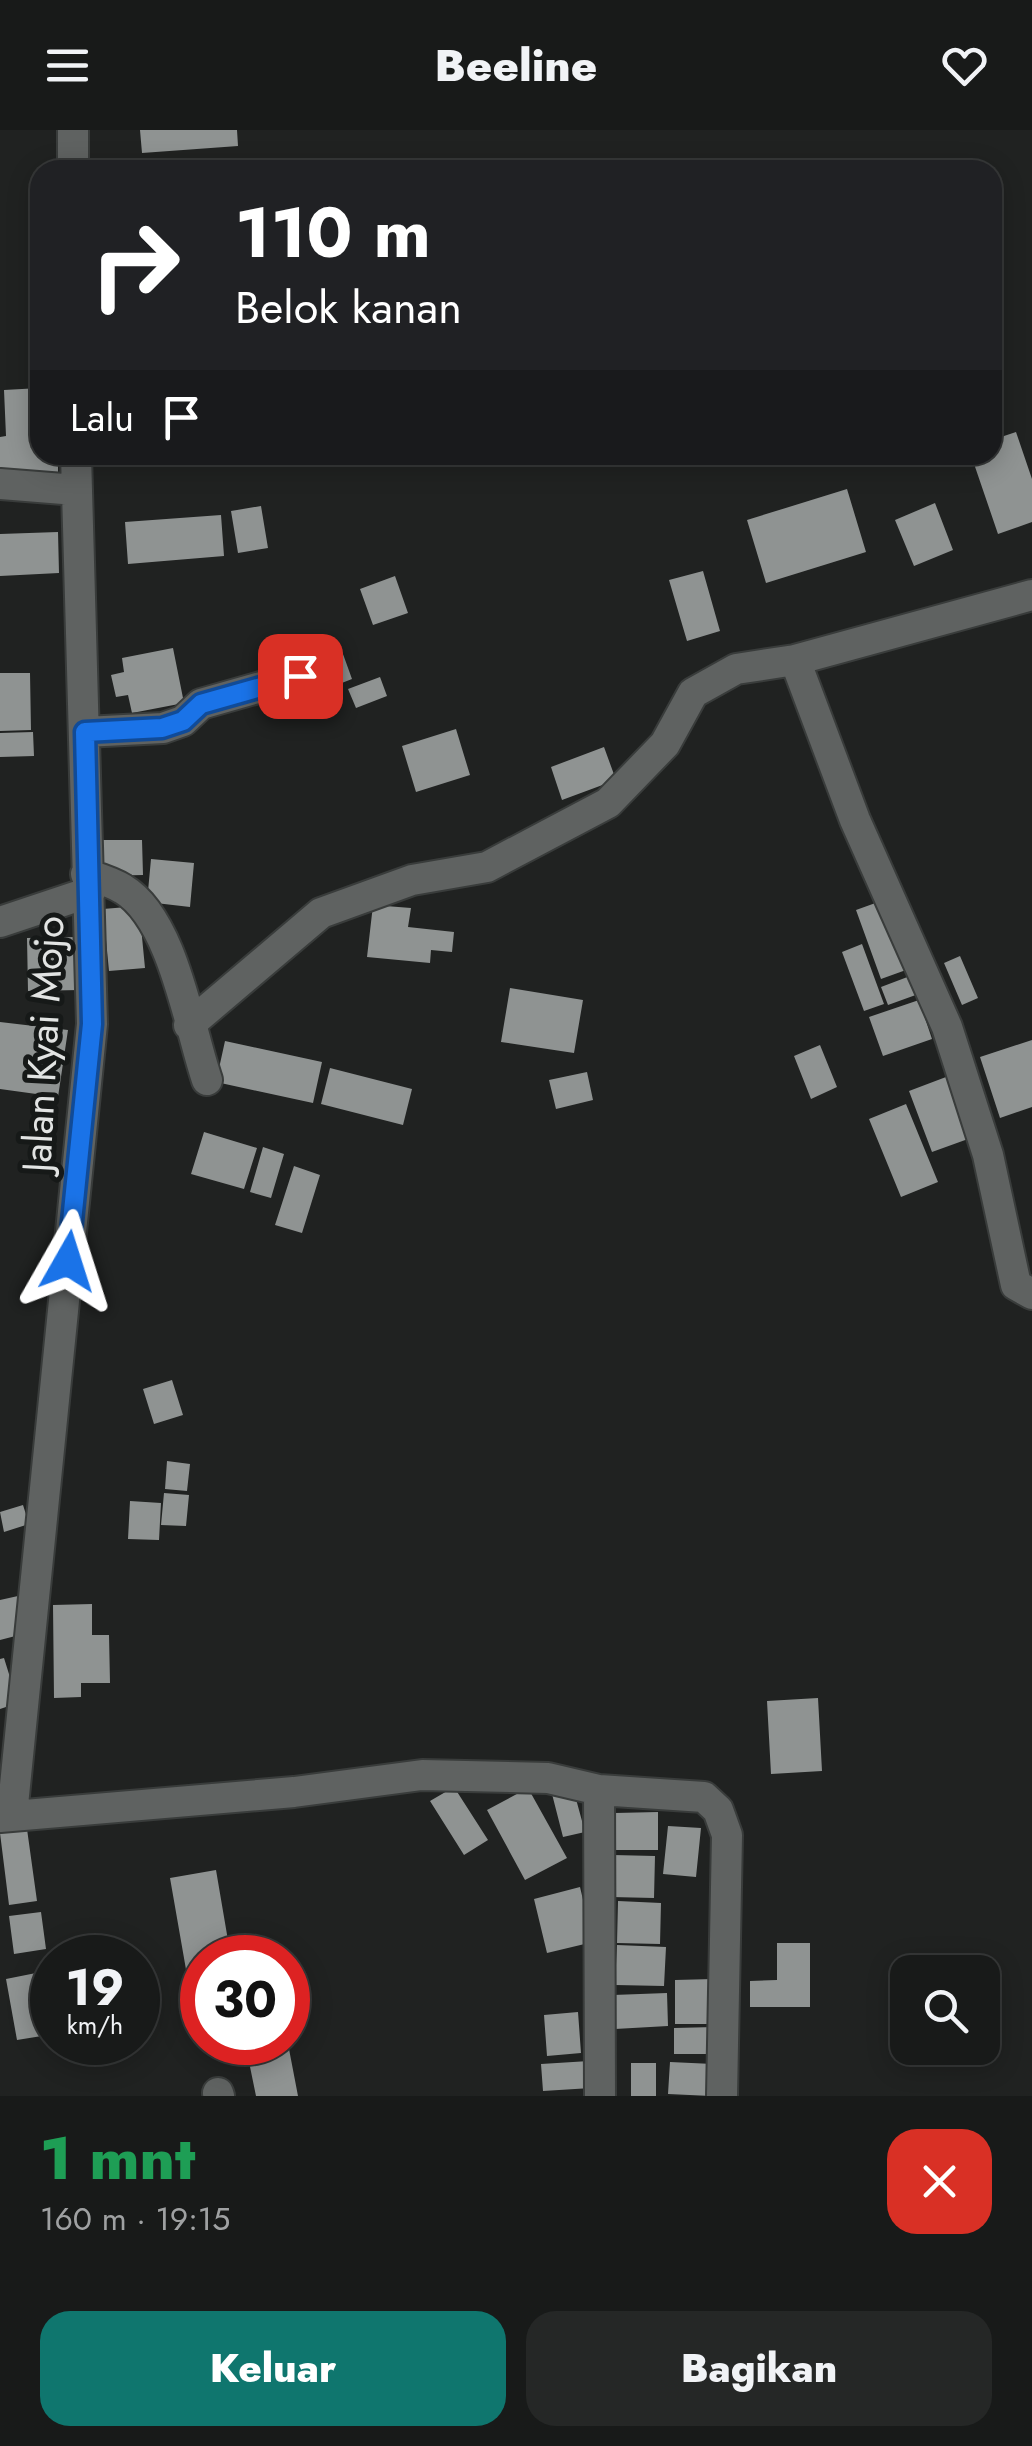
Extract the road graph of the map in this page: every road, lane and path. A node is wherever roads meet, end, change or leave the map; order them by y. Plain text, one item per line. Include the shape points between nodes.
1 (73, 130) edge
2 (73, 160) edge
3 (76, 465) edge
4 (0, 484) edge
5 (76, 490) junction
6 (1032, 595) edge
7 (795, 660) junction
8 (300, 676) dead end
9 (85, 732) junction
10 (88, 883) junction
11 (0, 922) edge
12 (189, 1025) junction
13 (207, 1080) dead end
14 (1032, 1294) edge
15 (598, 1790) junction
16 (6, 1816) edge
17 (600, 2096) edge
18 (722, 2096) edge

1 - 2 street
3 - 5 street, Jalan Kyai Mojo
4 - 5 street
5 - 9 street, Jalan Kyai Mojo
6 - 7 street
7 - 12 street via 736,669 693,693 665,744 608,804 533,845 487,867 412,880 321,913
7 - 14 street via 855,820 947,1026 988,1156 1016,1286
8 - 9 street via 201,704 183,721 162,728
9 - 10 street, Jalan Kyai Mojo
10 - 11 street
10 - 12 street via 124,889 144,906 161,934
10 - 16 street, Jalan Kyai Mojo via 92,1024
12 - 13 street
15 - 16 street via 548,1778 422,1775
15 - 17 street
15 - 18 street via 704,1797 718,1810 728,1835

